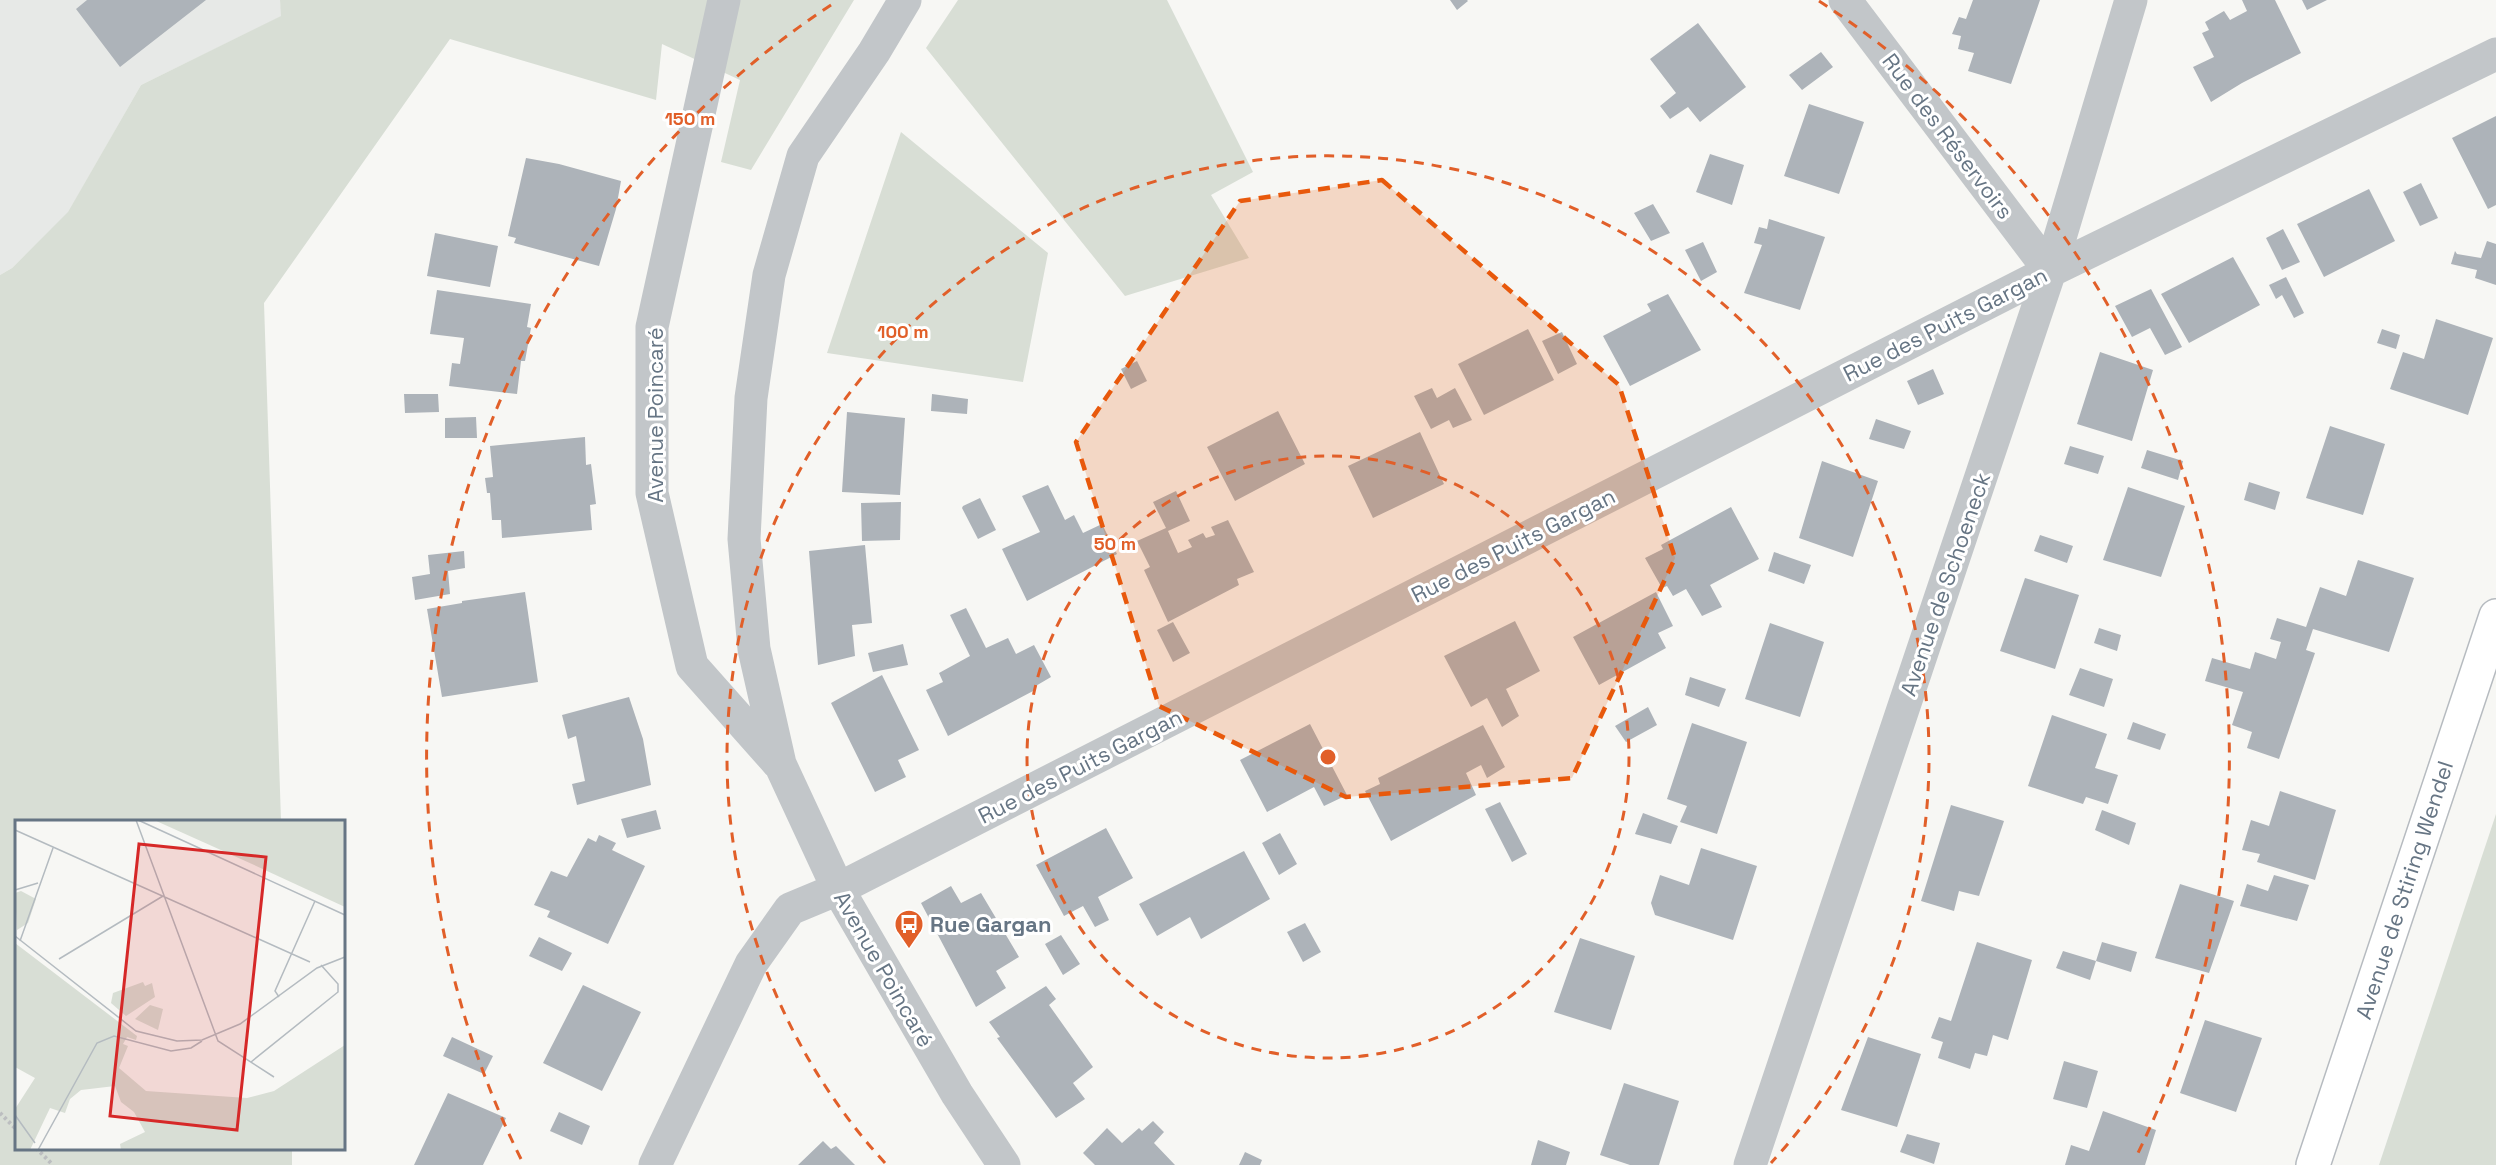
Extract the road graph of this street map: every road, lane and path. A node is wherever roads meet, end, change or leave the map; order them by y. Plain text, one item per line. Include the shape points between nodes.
1 (724, 0) edge
2 (906, 0) edge
3 (1845, 0) edge
4 (2131, 0) edge
5 (2496, 54) edge
6 (2050, 271) junction
7 (2496, 616) edge
8 (780, 764) junction
9 (838, 889) junction
10 (0, 1113) edge
11 (15, 1128) edge
12 (37, 1150) edge
13 (53, 1165) edge
14 (655, 1165) edge
15 (1004, 1165) edge
16 (1750, 1165) edge
17 (2313, 1165) edge

1 - 8 street, Avenue Poincaré via 652,327 652,493 692,666
2 - 8 street, Avenue Poincaré via 803,156 769,275 751,398 744,539 754,649
3 - 6 street, Rue des Réservoirs
4 - 6 street, Avenue de Schoeneck
5 - 6 street, Rue des Puits Gargan
6 - 9 street, Rue des Puits Gargan
6 - 16 street, Avenue de Schoeneck
7 - 17 street, Avenue de Stiring Wendel
8 - 9 street, Avenue Poincaré
9 - 14 street, Rue des Puits Gargan via 790,909 752,964
9 - 15 street, Avenue Poincaré via 957,1094
10 - 11 path
12 - 13 path

